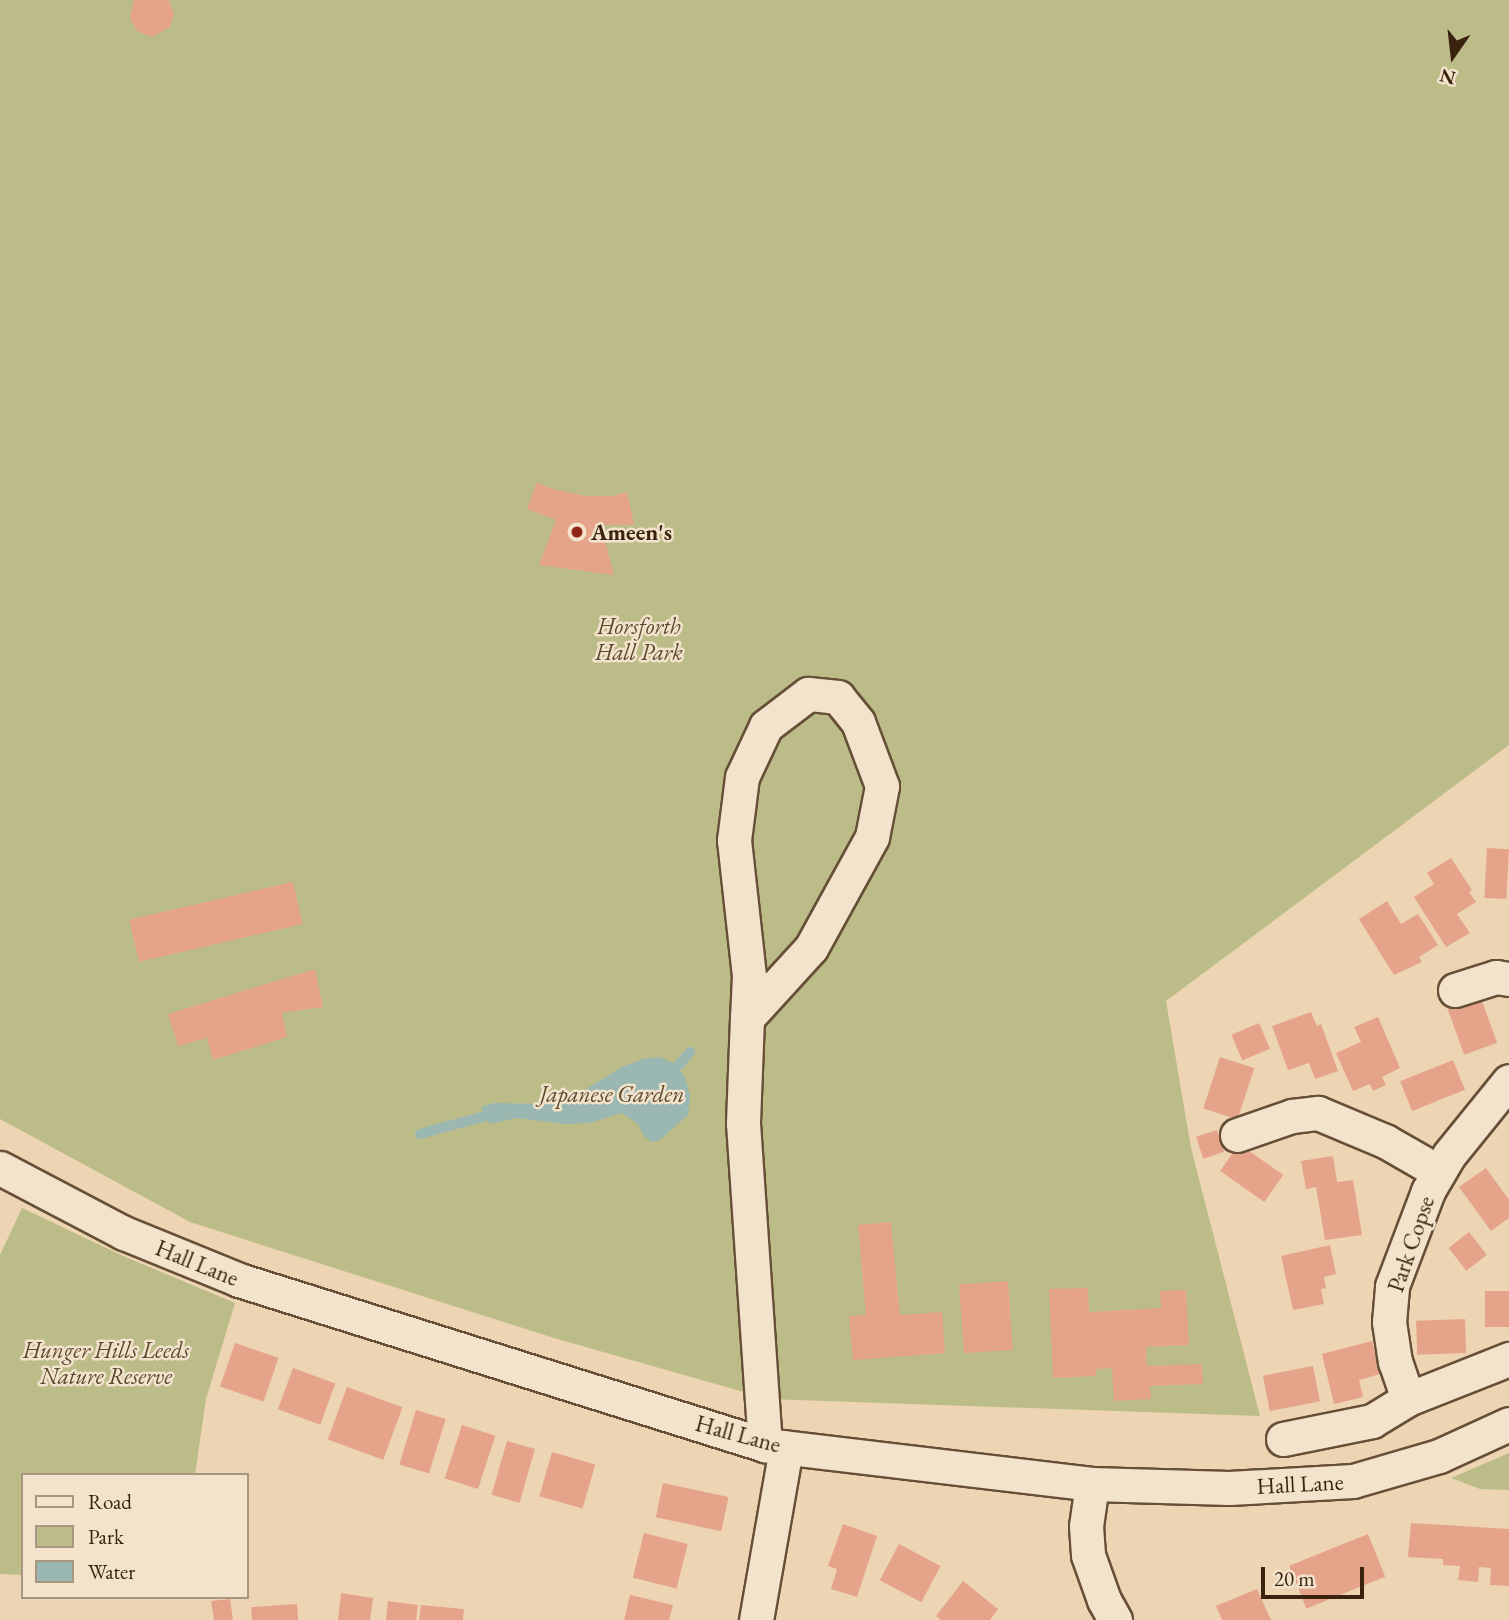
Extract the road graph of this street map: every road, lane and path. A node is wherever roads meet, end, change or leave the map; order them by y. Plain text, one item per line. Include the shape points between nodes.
1 (1506, 966) edge
2 (1455, 990) dead end
3 (747, 1018) junction
4 (1509, 1081) edge
5 (1237, 1135) dead end
6 (0, 1168) edge
7 (1439, 1172) junction
8 (1509, 1359) edge
9 (1408, 1399) junction
10 (1509, 1424) edge
11 (1283, 1439) dead end
12 (776, 1447) junction
13 (1092, 1483) junction
14 (757, 1620) edge
15 (1115, 1620) edge

1 - 2 street via 1496,977
3 - 3 street via 749,976 734,840 742,777 766,726 808,694 838,697 858,722 882,786 872,837 811,948
3 - 12 street via 743,1123
4 - 7 street, Park Copse
5 - 7 street, Park Copse via 1292,1116 1318,1113 1385,1140
6 - 12 street, Hall Lane via 124,1233 239,1280
7 - 9 street, Park Copse via 1392,1286 1389,1322 1395,1362
8 - 9 street
9 - 11 street via 1372,1421
10 - 13 street, Hall Lane via 1439,1456 1353,1481 1229,1488
12 - 13 street, Hall Lane
12 - 14 street
13 - 15 street via 1086,1526 1088,1555

